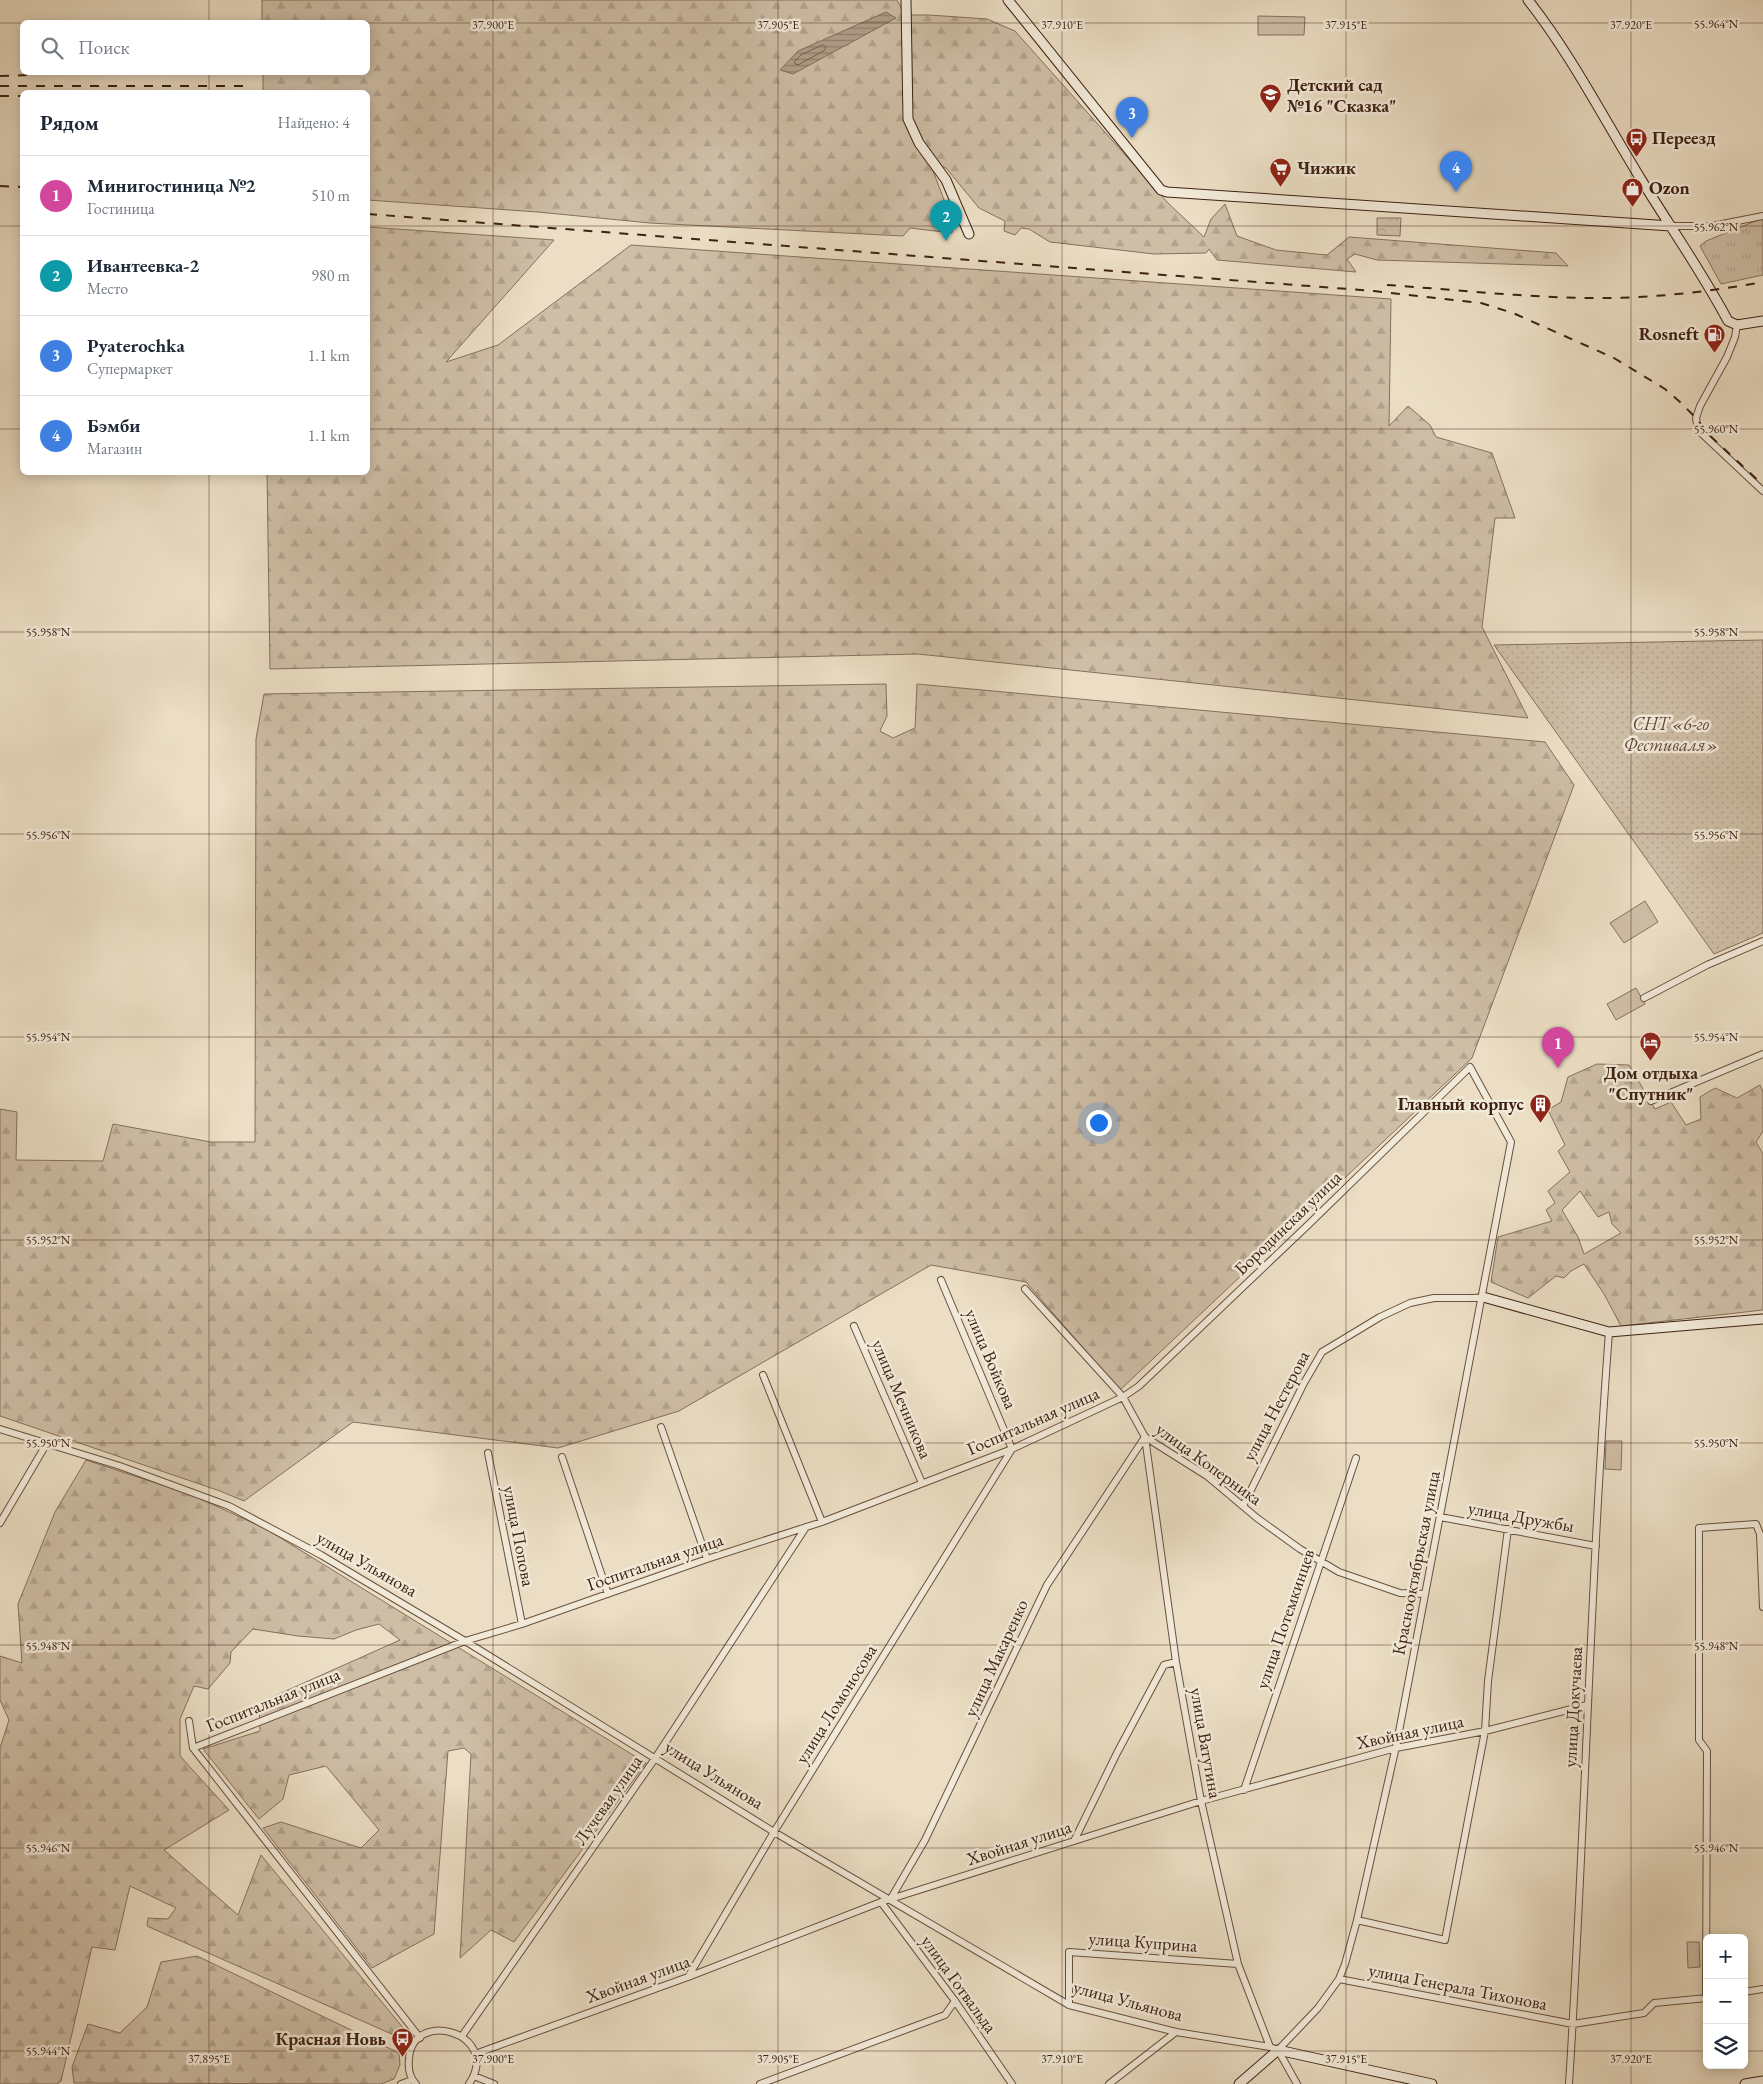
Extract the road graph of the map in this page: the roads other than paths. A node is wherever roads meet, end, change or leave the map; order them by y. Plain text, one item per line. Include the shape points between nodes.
1 (906, 0) edge
2 (1008, 0) edge
3 (1528, 0) edge
4 (1763, 216) edge
5 (1671, 226) junction
6 (969, 234) dead end
7 (1763, 321) edge
8 (1737, 325) junction
9 (1763, 491) edge
10 (1763, 941) edge
11 (1644, 998) dead end
12 (1763, 1054) edge
13 (1470, 1067) joint
14 (1651, 1101) dead end
15 (941, 1280) dead end
16 (1025, 1288) dead end
17 (1483, 1297) junction
18 (1763, 1319) edge
19 (854, 1326) dead end
20 (1609, 1332) junction
21 (763, 1375) dead end
22 (1123, 1397) junction
23 (661, 1427) dead end
24 (0, 1429) edge
25 (1145, 1438) junction
26 (47, 1444) junction
27 (1012, 1449) junction
28 (488, 1453) dead end
29 (562, 1456) dead end
30 (1356, 1458) dead end
31 (922, 1483) junction
32 (1243, 1506) junction
33 (1440, 1517) junction
34 (822, 1522) junction
35 (0, 1523) edge
36 (806, 1527) junction
37 (1508, 1530) junction
38 (1596, 1546) junction
39 (707, 1559) junction
40 (1321, 1561) junction
41 (608, 1594) junction
42 (1425, 1594) junction
43 (1763, 1607) edge
44 (522, 1624) junction
45 (465, 1641) junction
46 (1176, 1662) junction
47 (1587, 1705) junction
48 (189, 1721) dead end
49 (1485, 1731) junction
50 (193, 1748) junction
51 (1396, 1748) junction
52 (656, 1758) junction
53 (1244, 1790) junction
54 (1201, 1801) junction
55 (774, 1832) junction
56 (1074, 1841) junction
57 (890, 1900) junction
58 (881, 1902) junction
59 (1357, 1920) junction
60 (1238, 1964) junction
61 (688, 1977) junction
62 (1339, 1979) junction
63 (1706, 1979) edge
64 (1763, 1989) edge
65 (1748, 1991) edge
66 (1703, 1998) edge
67 (955, 2001) junction
68 (1069, 2005) junction
69 (1573, 2024) junction
70 (1176, 2032) junction
71 (462, 2036) junction
72 (420, 2038) junction
73 (1274, 2049) junction
74 (475, 2054) junction
75 (474, 2076) junction
76 (1763, 2081) edge
77 (414, 2082) edge
78 (401, 2084) edge
79 (469, 2084) edge
80 (494, 2084) edge
81 (760, 2084) edge
82 (1012, 2084) edge
83 (1109, 2084) edge
84 (1239, 2084) edge
85 (1297, 2084) edge
86 (1432, 2084) edge
87 (1569, 2084) edge
88 (1745, 2084) edge

1 - 6 street via 908,119 920,143 946,180
2 - 5 street via 1161,190 1166,192
3 - 5 street
4 - 5 street via 1712,226
5 - 8 street via 1728,321
7 - 8 street
8 - 9 street via 1727,357 1696,418 1698,430 1709,442
10 - 11 street via 1706,965
12 - 14 street
13 - 17 street, Краснооктябрьская улица via 1511,1142
13 - 22 street, Бородинская улица via 1295,1238 1139,1386
15 - 27 street, улица Войкова
16 - 22 street, улица Коперника
17 - 20 street, улица Нестерова
17 - 32 street, улица Нестерова via 1434,1298 1410,1303 1322,1352
17 - 33 street, Краснооктябрьская улица
18 - 20 street
19 - 31 street, улица Мечникова
20 - 38 street, улица Докучаева
21 - 34 street
22 - 25 street, улица Коперника
22 - 27 street, Госпитальная улица
23 - 39 street
24 - 26 street, улица Ульянова
25 - 32 street, улица Коперника via 1207,1476
25 - 46 street, улица Ватутина
25 - 57 street, улица Макаренко via 1047,1585 925,1840
26 - 35 street
26 - 45 street, улица Ульянова via 120,1466 229,1506 321,1555
27 - 31 street, Госпитальная улица
27 - 55 street, улица Ломоносова
28 - 44 street, улица Попова
29 - 41 street
30 - 40 street, улица Потемкинцев
31 - 34 street, Госпитальная улица
32 - 40 street, улица Коперника
33 - 37 street, улица Дружбы
33 - 42 street, Краснооктябрьская улица
34 - 36 street, Госпитальная улица
36 - 39 street, Госпитальная улица
36 - 52 street, Лучевая улица
37 - 38 street, улица Дружбы
37 - 49 street via 1488,1681
38 - 47 street, улица Докучаева
39 - 41 street, Госпитальная улица
40 - 42 street, улица Коперника via 1339,1572 1400,1594
40 - 53 street, улица Потемкинцев
41 - 44 street, Госпитальная улица
42 - 51 street, Краснооктябрьская улица
43 - 63 street via 1760,1534 1756,1524 1699,1528 1699,1740 1707,1751
44 - 45 street, Госпитальная улица
45 - 50 street, Госпитальная улица
45 - 52 street, улица Ульянова
46 - 54 street, улица Ватутина
46 - 56 street via 1164,1665
47 - 49 street, Хвойная улица
47 - 69 street, улица Докучаева
48 - 50 street
49 - 51 street, Хвойная улица
49 - 59 street via 1445,1940
50 - 72 street
51 - 53 street, Хвойная улица
51 - 59 street, Краснооктябрьская улица
52 - 55 street, улица Ульянова
52 - 71 street, Лучевая улица
53 - 54 street, Хвойная улица
54 - 56 street, Хвойная улица
54 - 60 street, улица Ватутина
55 - 57 street, улица Ульянова
55 - 61 street, улица Ломоносова
56 - 57 street, Хвойная улица
57 - 58 street, Хвойная улица
57 - 68 street, улица Ульянова
58 - 61 street, Хвойная улица
58 - 67 street, улица Готвальда
59 - 62 street, Краснооктябрьская улица
60 - 68 street, улица Куприна via 1070,1952
60 - 73 street, улица Ватутина
61 - 74 street, Хвойная улица
62 - 69 street, улица Генерала Тихонова
62 - 73 street, Краснооктябрьская улица via 1318,2008
64 - 65 street
66 - 69 street, улица Генерала Тихонова via 1654,2003 1644,2013
67 - 81 street via 945,2015
67 - 82 street, улица Готвальда
68 - 70 street, улица Ульянова
69 - 87 street, улица Докучаева
70 - 73 street, улица Ульянова
70 - 83 street
71 - 72 street via 443,2029
71 - 74 street
72 - 77 street via 409,2054 408,2069
73 - 84 street
73 - 85 street, улица Ватутина
73 - 86 street, улица Ульянова
74 - 75 street
75 - 79 street
75 - 80 street
76 - 88 street
77 - 78 street

